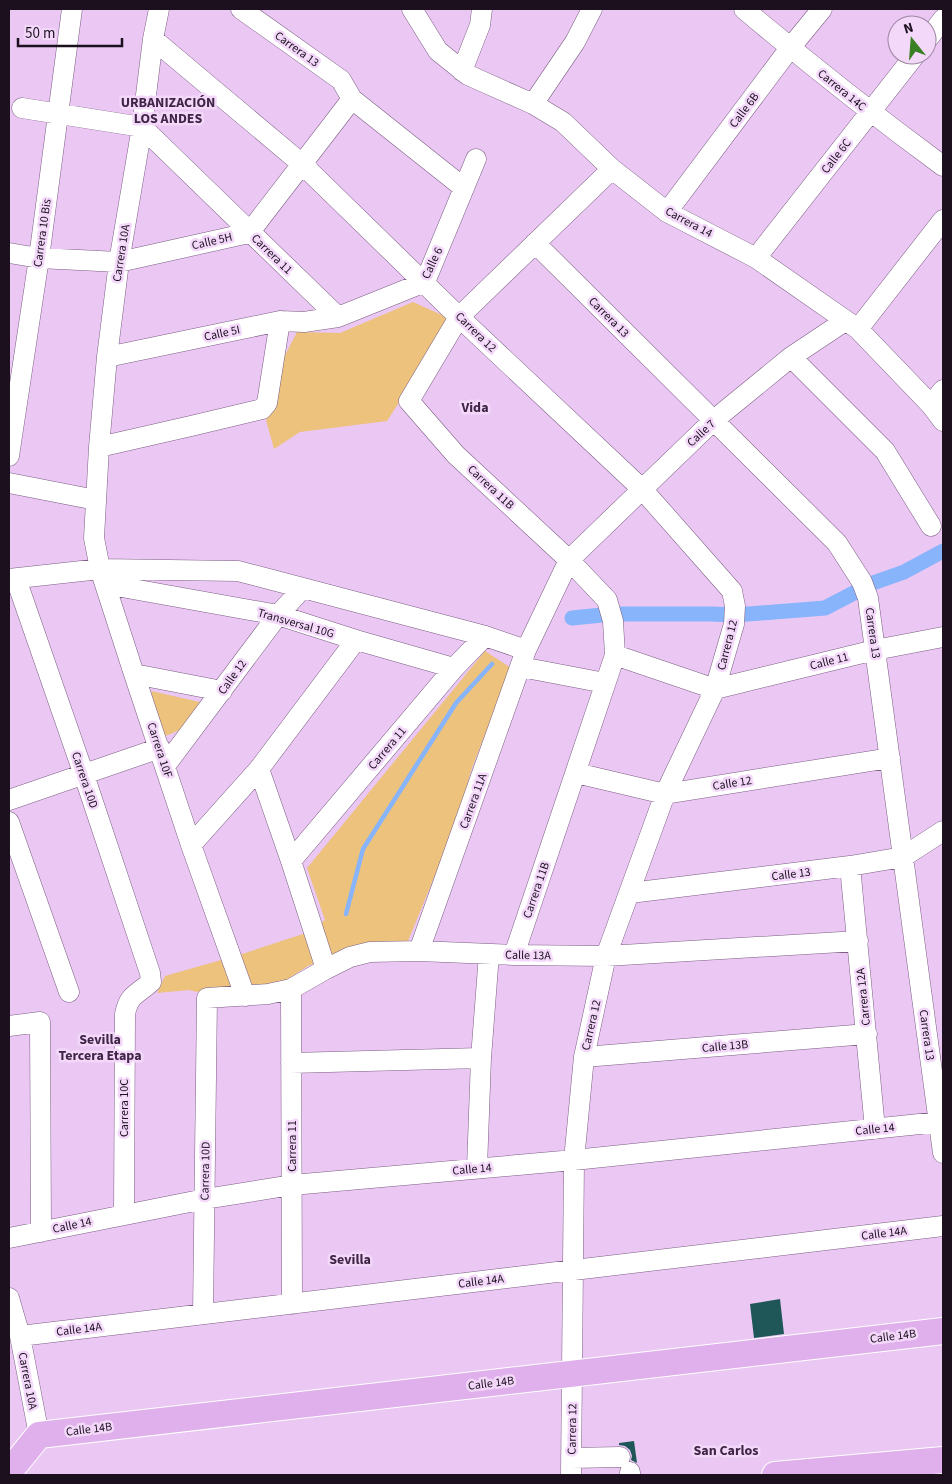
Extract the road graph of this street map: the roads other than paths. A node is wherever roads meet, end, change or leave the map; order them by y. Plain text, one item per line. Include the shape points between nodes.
1 (72, 9) edge
2 (159, 9) edge
3 (241, 9) edge
4 (412, 9) edge
5 (482, 9) edge
6 (592, 9) edge
7 (744, 9) edge
8 (822, 9) edge
9 (153, 39) junction
10 (790, 48) junction
11 (907, 65) edge
12 (462, 71) junction
13 (352, 99) junction
14 (533, 104) junction
15 (22, 108) dead end
16 (871, 112) junction
17 (58, 114) junction
18 (142, 127) junction
19 (476, 159) dead end
20 (302, 164) junction
21 (943, 166) edge
22 (612, 169) junction
23 (464, 188) junction
24 (667, 212) junction
25 (943, 220) edge
26 (250, 233) junction
27 (535, 243) junction
28 (9, 253) edge
29 (38, 258) junction
30 (756, 258) junction
31 (120, 262) junction
32 (425, 282) junction
33 (338, 317) junction
34 (459, 317) junction
35 (280, 321) junction
36 (851, 325) junction
37 (108, 356) junction
38 (791, 357) junction
39 (937, 397) edge
40 (714, 420) junction
41 (943, 422) edge
42 (99, 447) junction
43 (9, 456) edge
44 (9, 482) edge
45 (642, 489) junction
46 (96, 500) junction
47 (931, 526) dead end
48 (569, 560) junction
49 (102, 576) junction
50 (12, 579) edge
51 (302, 589) junction
52 (278, 615) junction
53 (485, 636) junction
54 (943, 637) edge
55 (356, 640) junction
56 (875, 650) junction
57 (615, 654) junction
58 (523, 658) junction
59 (454, 668) junction
60 (134, 674) junction
61 (605, 682) junction
62 (715, 689) junction
63 (222, 691) junction
64 (162, 757) junction
65 (890, 758) junction
66 (259, 769) junction
67 (576, 773) junction
68 (84, 774) junction
69 (666, 794) junction
70 (9, 800) edge
71 (9, 822) edge
72 (943, 831) edge
73 (191, 845) junction
74 (903, 857) junction
75 (292, 861) junction
76 (850, 866) junction
77 (630, 893) junction
78 (858, 941) junction
79 (419, 951) junction
80 (489, 954) junction
81 (514, 955) junction
82 (606, 956) junction
83 (326, 968) junction
84 (151, 982) joint
85 (291, 989) junction
86 (68, 992) dead end
87 (245, 996) junction
88 (208, 998) joint
89 (9, 1026) edge
90 (867, 1034) junction
91 (584, 1057) junction
92 (481, 1058) junction
93 (291, 1063) junction
94 (939, 1122) junction
95 (875, 1129) junction
96 (943, 1154) edge
97 (574, 1160) junction
98 (477, 1168) junction
99 (292, 1185) junction
100 (205, 1199) junction
101 (124, 1215) junction
102 (943, 1226) edge
103 (41, 1232) junction
104 (9, 1238) edge
105 (574, 1270) junction
106 (9, 1298) edge
107 (292, 1304) junction
108 (204, 1314) junction
109 (943, 1331) edge
110 (20, 1336) junction
111 (573, 1373) junction
112 (39, 1434) junction
113 (943, 1460) edge
114 (571, 1467) edge
115 (627, 1468) edge
116 (880, 1471) edge
117 (9, 1472) edge
118 (775, 1475) edge

1 - 17 street, Carrera 10 Bis
2 - 9 street, Carrera 10A
3 - 13 street, Carrera 13 via 341,80
4 - 12 street, Carrera 14 via 438,51
5 - 12 street via 480,25
6 - 14 street via 575,42
7 - 10 street, Carrera 14C
8 - 10 street, Calle 6B
9 - 18 street, Carrera 10A
9 - 20 street, Carrera 12
10 - 16 street, Carrera 14C
10 - 24 street, Calle 6B
11 - 16 street, Calle 6C
12 - 14 street, Carrera 14
13 - 20 street, Calle 5H
13 - 23 street, Carrera 13
14 - 22 street, Carrera 14 via 563,122
15 - 17 street
16 - 21 street, Carrera 14C
16 - 30 street, Calle 6C
17 - 18 street
17 - 29 street, Carrera 10 Bis
18 - 26 street, Carrera 11
18 - 31 street, Carrera 10A
19 - 23 street, Calle 6
20 - 26 street, Calle 5H
20 - 32 street, Carrera 12
22 - 24 street, Carrera 14
22 - 27 street
23 - 32 street, Calle 6
24 - 30 street, Carrera 14
25 - 36 street, Calle 7
26 - 31 street, Calle 5H
26 - 33 street, Carrera 11
27 - 34 street
27 - 40 street, Carrera 13
28 - 29 street, Calle 5H
29 - 31 street, Calle 5H
29 - 43 street, Carrera 10 Bis
30 - 36 street, Carrera 14
31 - 37 street, Carrera 10A
32 - 33 street, Calle 6
32 - 34 street, Carrera 12
33 - 35 street, Calle 5I via 304,322
34 - 45 street, Carrera 12
34 - 48 street, Carrera 11B via 409,401 456,455
35 - 37 street, Calle 5I
35 - 42 street via 267,403 262,409
36 - 38 street, Calle 7
36 - 39 street, Carrera 14
37 - 42 street, Carrera 10A
38 - 40 street, Calle 7
38 - 47 street via 885,451
39 - 41 street, Carrera 14
40 - 45 street, Calle 7
40 - 56 street, Carrera 13 via 837,543 865,590
42 - 46 street, Carrera 10A
44 - 46 street
45 - 48 street, Calle 7
45 - 62 street, Carrera 12 via 732,591 736,606 734,624
46 - 49 street, Carrera 10F via 94,538
48 - 57 street, Carrera 11B via 607,600 613,621
48 - 58 street, Carrera 11A
49 - 50 street
49 - 51 street via 238,571
49 - 52 street, Transversal 10G
49 - 60 street, Carrera 10F
50 - 68 street, Carrera 10D
51 - 52 street, Calle 12
51 - 53 street
52 - 55 street, Transversal 10G
52 - 63 street, Calle 12
53 - 58 street
53 - 59 street, Carrera 11
54 - 56 street, Calle 11
55 - 59 street, Transversal 10G
55 - 66 street
56 - 62 street, Calle 11
56 - 65 street, Carrera 13
57 - 61 street, Carrera 11B
57 - 62 street
58 - 61 street
58 - 79 street, Carrera 11A
59 - 75 street, Carrera 11
60 - 63 street
60 - 64 street, Carrera 10F
61 - 67 street, Carrera 11B
62 - 69 street, Carrera 12
63 - 64 street, Calle 12
64 - 68 street
64 - 73 street, Carrera 10F
65 - 69 street, Calle 12
65 - 74 street, Carrera 13
66 - 73 street
66 - 75 street
67 - 69 street, Calle 12
67 - 81 street, Carrera 11B
68 - 70 street
68 - 84 street, Carrera 10D
69 - 77 street, Carrera 12
71 - 86 street
72 - 74 street, Calle 13
73 - 87 street, Carrera 10F
74 - 76 street, Calle 13
74 - 94 street, Carrera 13
75 - 83 street
76 - 77 street, Calle 13
76 - 78 street, Carrera 12A
77 - 82 street, Carrera 12
78 - 82 street, Calle 13A
78 - 90 street, Carrera 12A
79 - 80 street, Calle 13A
79 - 83 street, Calle 13A via 370,952
80 - 81 street, Calle 13A
80 - 92 street
81 - 82 street, Calle 13A
82 - 91 street, Carrera 12
83 - 85 street, Calle 13A
84 - 101 street, Carrera 10C via 134,994 126,1005
85 - 87 street, Calle 13A
85 - 93 street, Carrera 11
87 - 88 street, Calle 13A
88 - 100 street, Carrera 10D
89 - 103 street via 40,1022
90 - 91 street, Calle 13B
90 - 95 street, Carrera 12A
91 - 97 street, Carrera 12
92 - 93 street
92 - 98 street
93 - 99 street, Carrera 11
94 - 95 street, Calle 14
94 - 96 street, Carrera 13
95 - 97 street, Calle 14
97 - 98 street, Calle 14
97 - 105 street, Carrera 12
98 - 99 street, Calle 14
99 - 100 street, Calle 14
99 - 107 street, Carrera 11
100 - 101 street, Calle 14
100 - 108 street, Carrera 10D
101 - 103 street, Calle 14
102 - 105 street, Calle 14A
103 - 104 street, Calle 14
105 - 107 street, Calle 14A
105 - 111 street, Carrera 12
106 - 110 street, Carrera 10A
107 - 108 street, Calle 14A
108 - 110 street, Calle 14A
109 - 111 main road, Calle 14B
110 - 112 street, Carrera 10A
111 - 112 main road, Calle 14B
111 - 114 street, Carrera 12
112 - 117 main road
113 - 116 main road
114 - 115 street
116 - 118 main road

